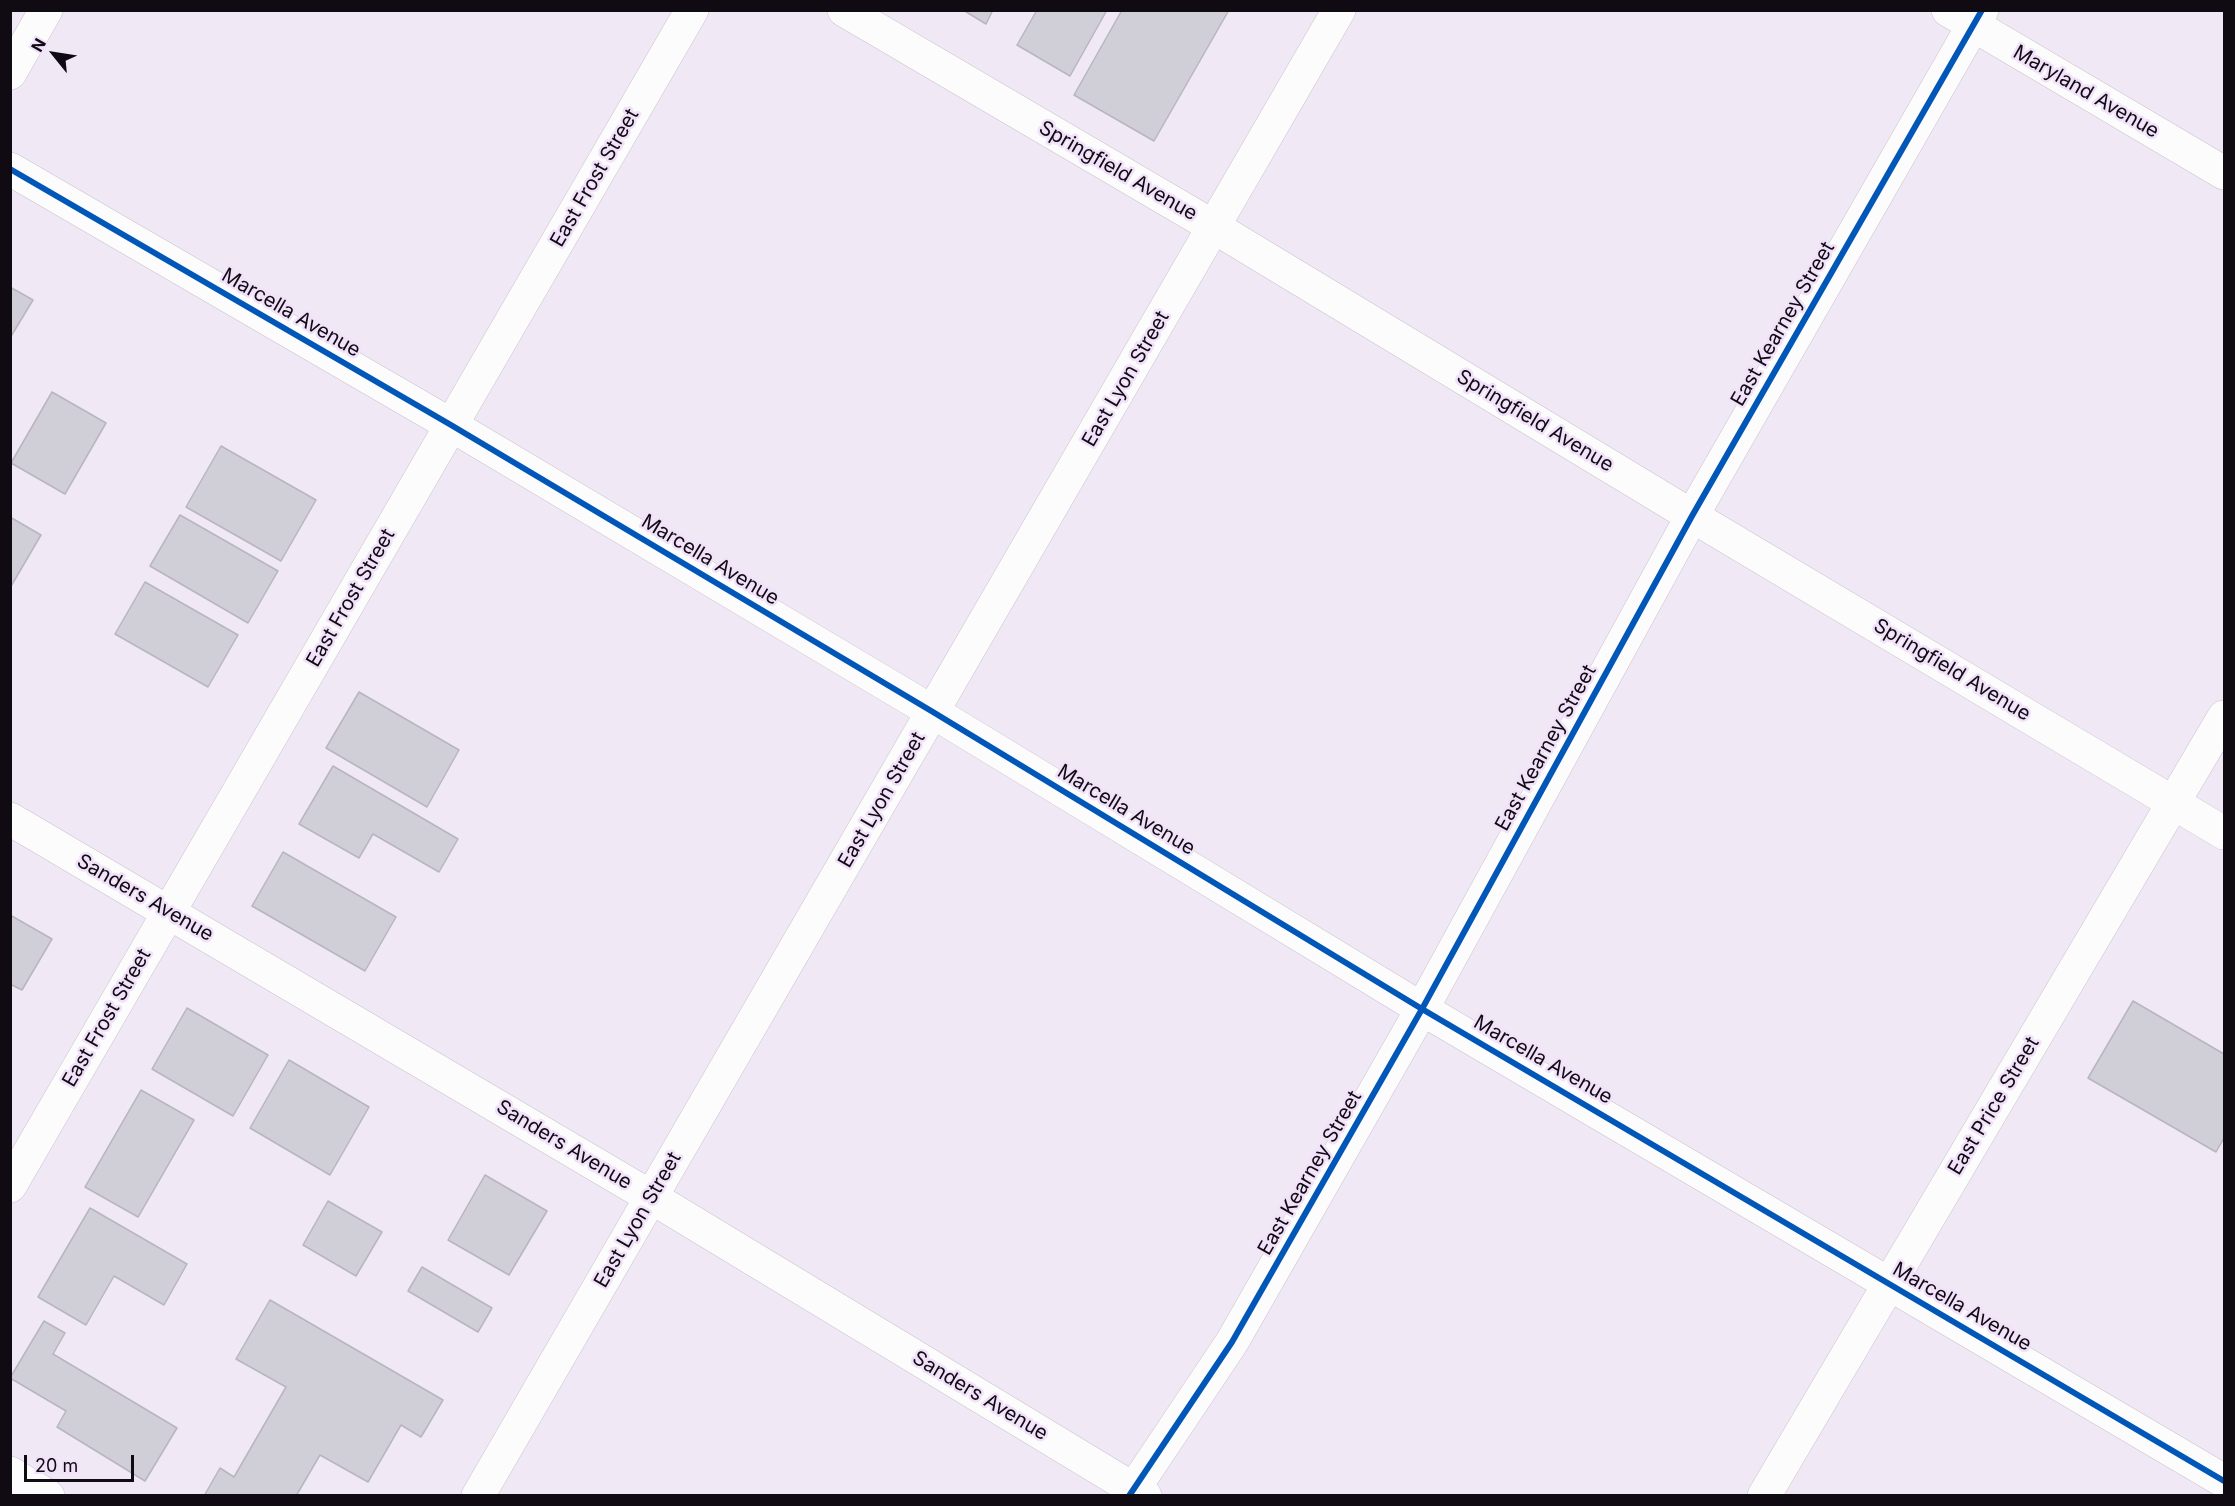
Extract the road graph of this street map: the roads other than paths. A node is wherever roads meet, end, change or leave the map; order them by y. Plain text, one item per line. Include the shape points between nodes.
1 (46, 10) edge
2 (692, 10) edge
3 (844, 10) edge
4 (1339, 10) edge
5 (1967, 15) edge
6 (10, 72) edge
7 (10, 169) edge
8 (2224, 173) edge
9 (1214, 227) junction
10 (451, 426) junction
11 (1692, 516) junction
12 (933, 712) junction
13 (2224, 717) edge
14 (2174, 803) junction
15 (10, 819) edge
16 (2224, 833) edge
17 (169, 911) junction
18 (1422, 1009) junction
19 (10, 1186) edge
20 (651, 1197) junction
21 (1889, 1283) junction
22 (10, 1473) edge
23 (2224, 1481) edge
24 (1136, 1493) edge
25 (48, 1496) edge
26 (478, 1496) edge
27 (1764, 1496) edge

1 - 6 street
2 - 10 street, East Frost Street
3 - 9 street, Springfield Avenue
4 - 9 street, East Lyon Street
5 - 8 street, Maryland Avenue
5 - 11 street, East Kearney Street
7 - 10 street, Marcella Avenue
9 - 11 street, Springfield Avenue
9 - 12 street, East Lyon Street
10 - 12 street, Marcella Avenue
10 - 17 street, East Frost Street
11 - 14 street, Springfield Avenue
11 - 18 street, East Kearney Street
12 - 18 street, Marcella Avenue
12 - 20 street, East Lyon Street
13 - 14 street, East Price Street
14 - 16 street, Springfield Avenue
14 - 21 street, East Price Street
15 - 17 street, Sanders Avenue
17 - 19 street, East Frost Street
17 - 20 street, Sanders Avenue
18 - 21 street, Marcella Avenue
18 - 24 street, East Kearney Street via 1232,1342
20 - 24 street, Sanders Avenue
20 - 26 street, East Lyon Street
21 - 23 street, Marcella Avenue
21 - 27 street, East Price Street
22 - 25 street

